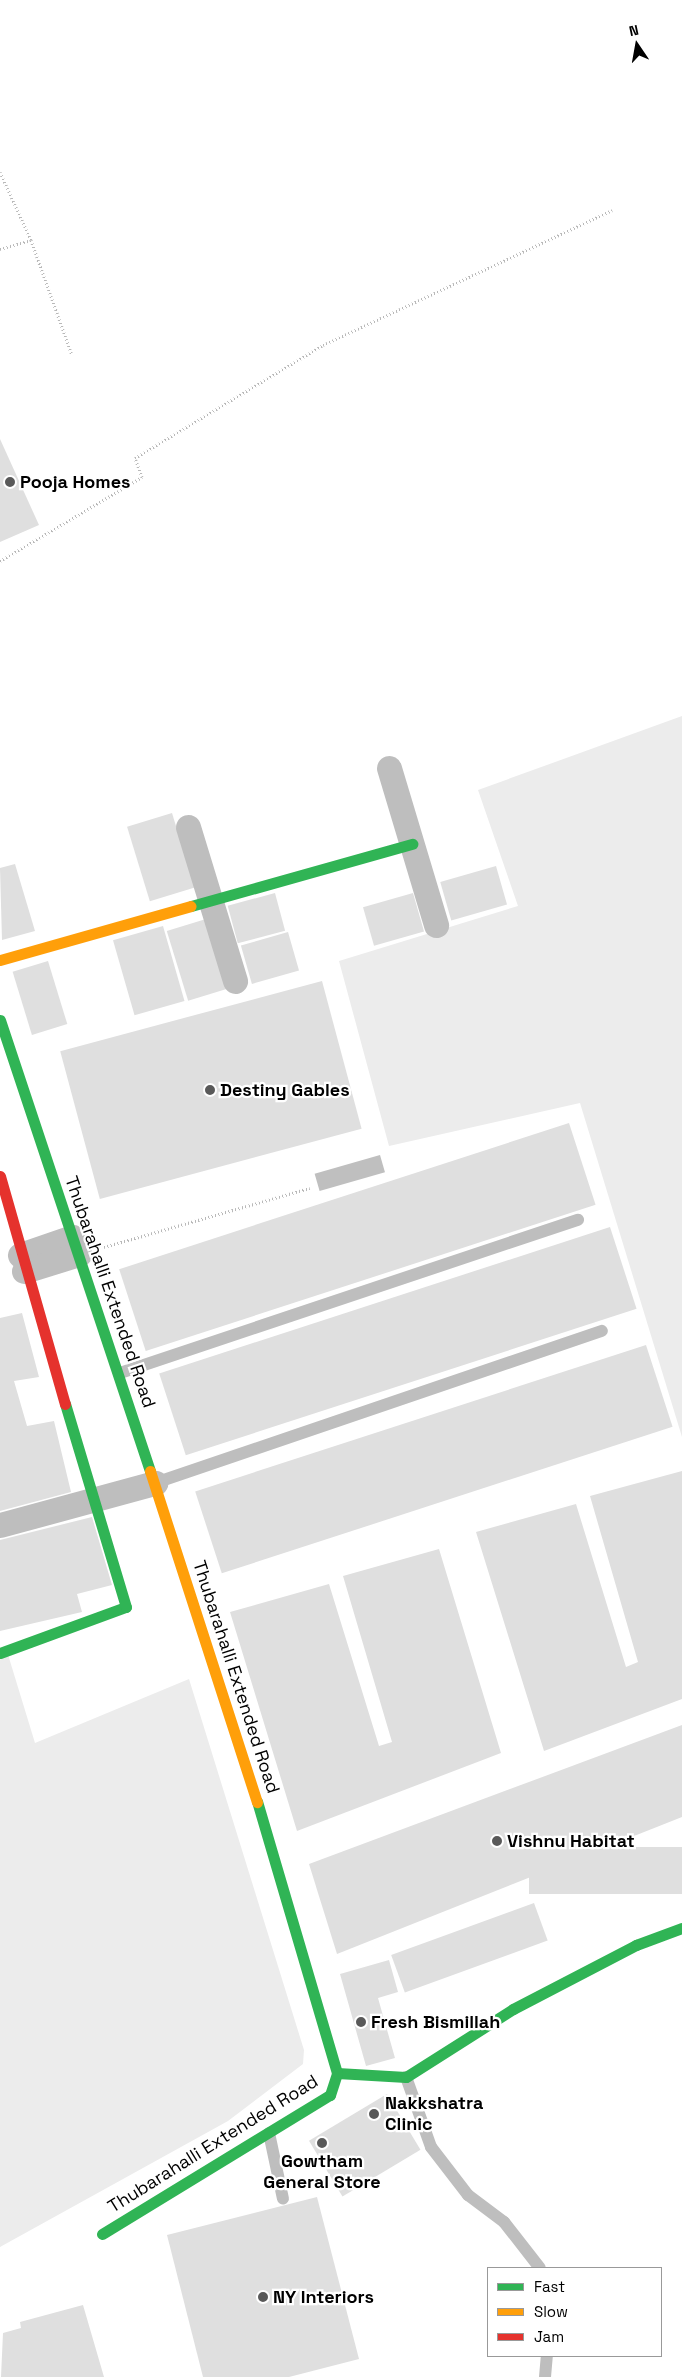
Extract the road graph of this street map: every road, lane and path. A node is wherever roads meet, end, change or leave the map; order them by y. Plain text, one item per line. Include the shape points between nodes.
1 (0, 172) edge
2 (612, 210) dead end
3 (31, 240) junction
4 (0, 248) edge
5 (72, 355) dead end
6 (0, 561) edge
7 (389, 768) dead end
8 (188, 827) dead end
9 (412, 844) junction
10 (210, 900) junction
11 (436, 925) dead end
12 (0, 960) edge
13 (236, 981) dead end
14 (0, 1020) edge
15 (0, 1176) edge
16 (310, 1188) dead end
17 (578, 1220) dead end
18 (76, 1245) junction
19 (22, 1263) junction
20 (602, 1332) dead end
21 (120, 1373) junction
22 (155, 1483) junction
23 (93, 1500) junction
24 (0, 1525) edge
25 (0, 1653) edge
26 (682, 1928) edge
27 (336, 2073) junction
28 (406, 2077) junction
29 (269, 2133) junction
30 (283, 2199) dead end
31 (102, 2234) dead end
32 (539, 2267) edge
33 (547, 2357) edge
34 (545, 2377) edge

1 - 3 path
2 - 6 path via 323,345 135,458 142,477
3 - 4 path
3 - 5 path
7 - 9 street
8 - 10 street
9 - 10 street
9 - 11 street
10 - 12 street
10 - 13 street
14 - 18 street, Thubarahalli Extended Road
15 - 19 street
16 - 18 path
17 - 21 lane
18 - 19 street
18 - 21 street, Thubarahalli Extended Road
19 - 23 street
20 - 22 lane
21 - 22 street, Thubarahalli Extended Road
22 - 23 street
22 - 27 street, Thubarahalli Extended Road via 310,1970
23 - 24 street
23 - 25 street via 126,1607
26 - 28 street via 636,1946 513,2009
27 - 28 street
27 - 29 street, Thubarahalli Extended Road via 330,2095
28 - 32 lane via 431,2147 468,2195 504,2222
29 - 30 lane
29 - 31 street, Thubarahalli Extended Road
33 - 34 lane

